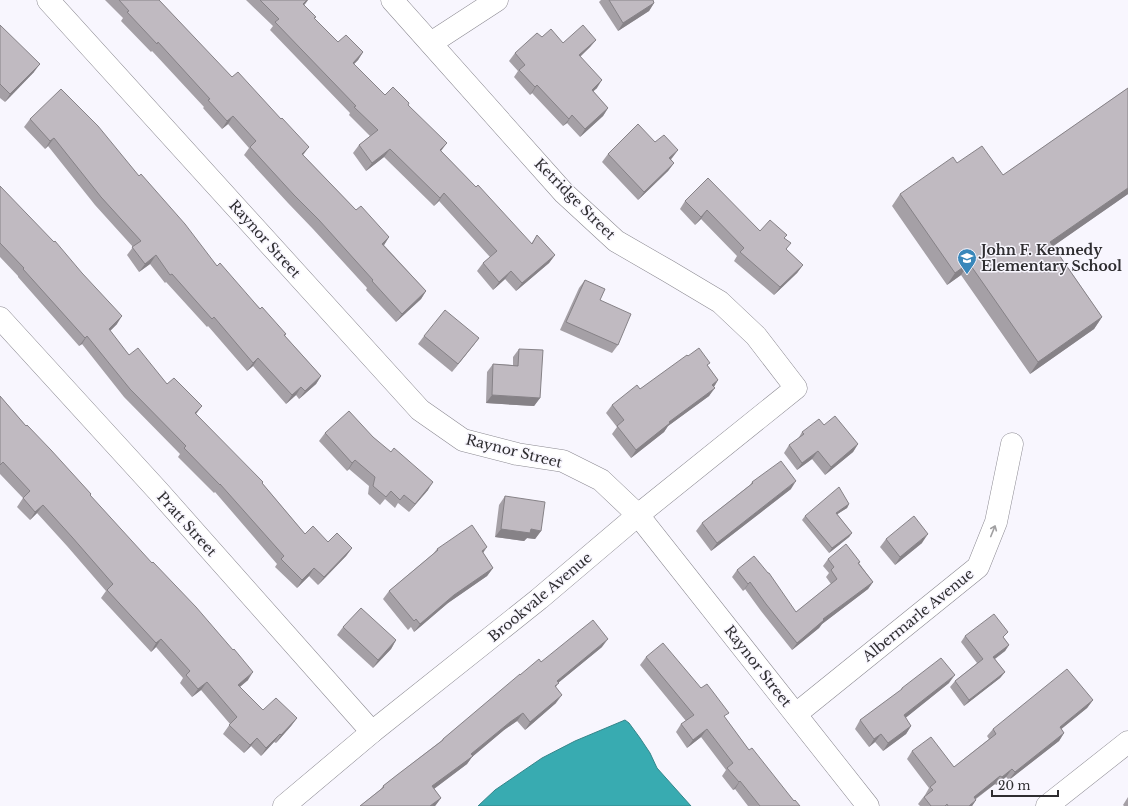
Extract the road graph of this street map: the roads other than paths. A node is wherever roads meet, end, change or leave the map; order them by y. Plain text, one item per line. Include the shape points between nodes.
1 (48, 0) edge
2 (392, 0) edge
3 (497, 0) edge
4 (431, 43) junction
5 (0, 318) edge
6 (796, 388) joint
7 (1012, 444) dead end
8 (638, 515) junction
9 (796, 714) junction
10 (372, 732) junction
11 (1128, 742) edge
12 (284, 806) edge
13 (868, 806) edge
14 (1047, 806) edge

1 - 8 street, Raynor Street via 420,410 463,440 517,454 563,461 601,480
2 - 4 street, Ketridge Street
3 - 4 street
4 - 6 street, Ketridge Street via 564,193 616,242 720,302 756,336
5 - 10 street, Pratt Street
6 - 8 street, Brookvale Avenue
9 -> 7 street, Albermarle Avenue via 978,567 996,522
8 - 9 street, Raynor Street
8 - 10 street, Brookvale Avenue via 539,599
9 - 13 street, Raynor Street
10 - 12 street, Brookvale Avenue
11 - 14 street

